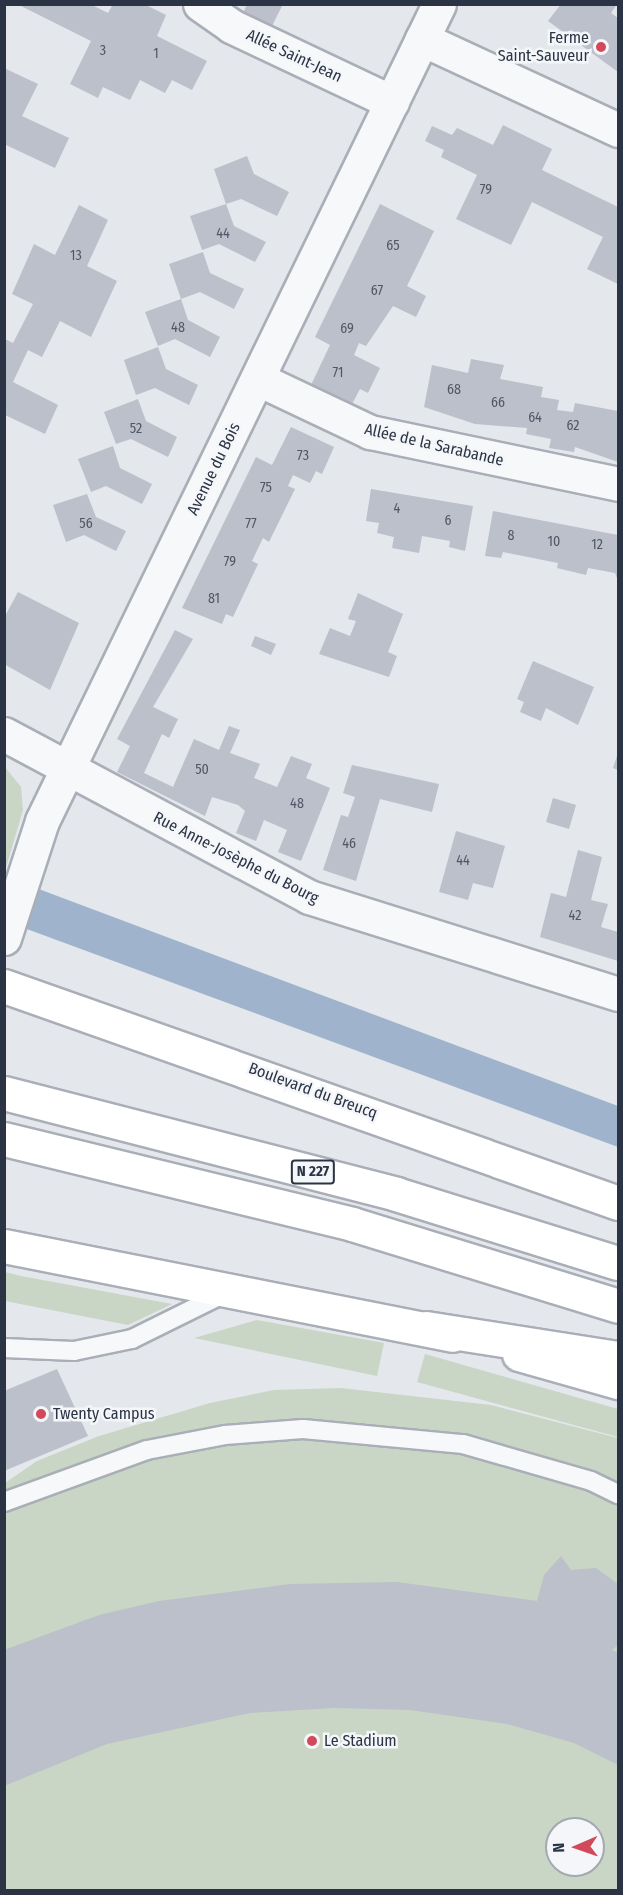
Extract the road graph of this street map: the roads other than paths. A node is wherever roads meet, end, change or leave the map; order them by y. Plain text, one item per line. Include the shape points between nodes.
1 (200, 4) edge
2 (439, 4) edge
3 (422, 39) junction
4 (392, 102) junction
5 (618, 130) edge
6 (258, 379) junction
7 (618, 484) edge
8 (4, 734) edge
9 (67, 769) junction
10 (6, 933) edge
11 (4, 986) edge
12 (618, 994) edge
13 (4, 1093) edge
14 (4, 1140) edge
15 (618, 1203) edge
16 (4, 1246) edge
17 (618, 1263) edge
18 (234, 1288) junction
19 (618, 1306) edge
20 (426, 1328) junction
21 (4, 1348) edge
22 (618, 1358) edge
23 (618, 1382) edge
24 (618, 1494) edge
25 (4, 1502) edge

1 - 4 street, Allée Saint-Jean via 231,26
2 - 3 street, Avenue du Bois
3 - 4 street, Avenue du Bois
3 - 5 street
4 - 6 street, Avenue du Bois
6 - 7 street, Allée de la Sarabande via 370,432
6 - 9 street, Avenue du Bois
8 - 9 street, Rue Anne-Josèphe du Bourg
9 - 10 street, Avenue du Bois via 23,873
9 - 12 street, Rue Anne-Josèphe du Bourg via 309,897
11 - 15 main road, Boulevard du Breucq
13 - 17 main road, N 227 via 384,1191
14 - 19 main road, N 227 via 351,1224
16 - 18 main road
18 - 20 main road
18 - 21 lane via 132,1339 75,1351
20 - 22 main road
20 - 23 main road
24 - 25 lane via 591,1481 463,1444 303,1429 225,1435 147,1450

